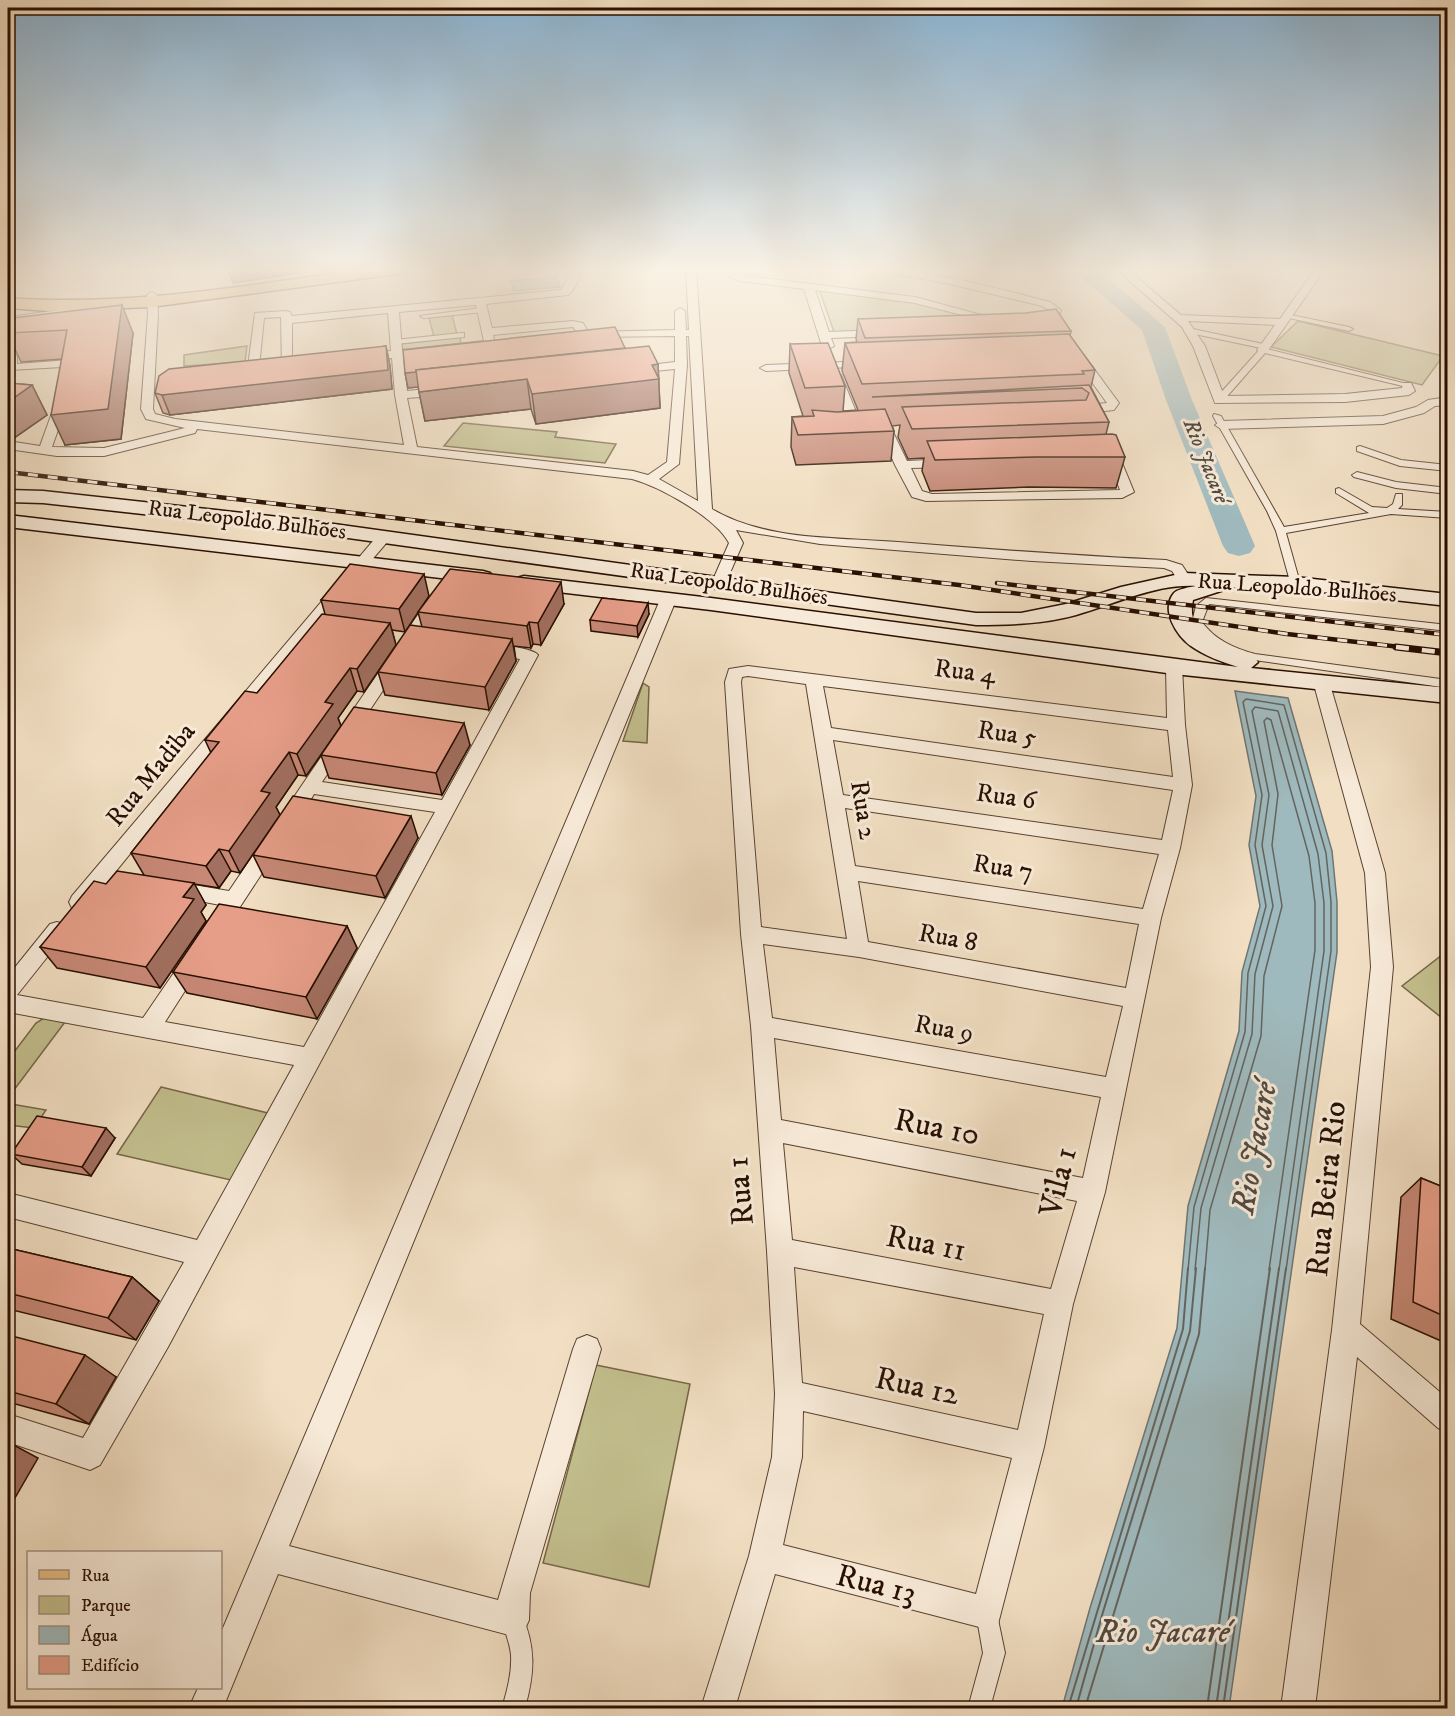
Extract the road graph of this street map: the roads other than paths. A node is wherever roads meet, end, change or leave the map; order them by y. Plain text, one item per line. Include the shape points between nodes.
1 (151, 349) edge
2 (252, 349) edge
3 (286, 349) edge
4 (389, 349) edge
5 (396, 349) edge
6 (681, 349) edge
7 (695, 349) edge
8 (828, 349) edge
9 (1200, 349) edge
10 (1264, 349) joint
11 (11, 353) edge
12 (1073, 353) edge
13 (879, 364) edge
14 (681, 365) junction
15 (286, 366) junction
16 (832, 366) junction
17 (766, 368) dead end
18 (623, 371) edge
19 (1408, 388) junction
20 (460, 389) edge
21 (161, 392) edge
22 (401, 395) junction
23 (1219, 400) junction
24 (1448, 401) edge
25 (1432, 403) junction
26 (1064, 411) edge
27 (1448, 412) edge
28 (149, 414) junction
29 (853, 419) edge
30 (1219, 420) joint
31 (208, 427) junction
32 (887, 432) edge
33 (8, 445) edge
34 (120, 448) junction
35 (1360, 448) dead end
36 (45, 450) junction
37 (411, 450) junction
38 (1099, 458) edge
39 (958, 463) edge
40 (901, 465) junction
41 (1448, 468) edge
42 (1357, 475) dead end
43 (651, 478) junction
44 (1340, 491) dead end
45 (1448, 491) edge
46 (8, 496) edge
47 (1399, 496) dead end
48 (1390, 511) junction
49 (705, 513) junction
50 (1448, 515) edge
51 (8, 521) edge
52 (721, 522) junction
53 (1281, 531) junction
54 (383, 538) junction
55 (362, 562) junction
56 (454, 574) junction
57 (1184, 579) junction
58 (719, 582) junction
59 (1235, 582) junction
60 (1295, 583) junction
61 (668, 600) junction
62 (1448, 600) edge
63 (306, 626) junction
64 (1448, 628) edge
65 (363, 633) edge
66 (386, 636) edge
67 (408, 640) junction
68 (430, 642) edge
69 (464, 646) edge
70 (1174, 667) junction
71 (748, 671) joint
72 (814, 679) junction
73 (1309, 680) junction
74 (1448, 684) edge
75 (1448, 696) edge
76 (1176, 725) junction
77 (823, 733) junction
78 (1183, 785) junction
79 (309, 787) junction
80 (834, 800) junction
81 (446, 807) junction
82 (1170, 848) junction
83 (846, 872) junction
84 (99, 878) junction
85 (121, 881) edge
86 (155, 887) edge
87 (234, 900) junction
88 (1151, 918) junction
89 (751, 934) junction
90 (859, 949) junction
91 (8, 991) edge
92 (1136, 999) junction
93 (8, 1003) edge
94 (762, 1026) junction
95 (148, 1029) junction
96 (310, 1058) junction
97 (1116, 1089) junction
98 (769, 1130) junction
99 (1092, 1191) junction
100 (11, 1212) edge
101 (780, 1251) junction
102 (203, 1254) junction
103 (1060, 1304) junction
104 (1346, 1330) junction
105 (587, 1349) dead end
106 (789, 1394) junction
107 (1448, 1418) edge
108 (8, 1428) edge
109 (1029, 1447) junction
110 (270, 1556) junction
111 (765, 1556) junction
112 (987, 1613) junction
113 (513, 1620) junction
114 (222, 1670) edge
115 (215, 1689) edge
116 (206, 1708) edge
117 (514, 1708) edge
118 (718, 1708) edge
119 (979, 1708) edge
120 (1298, 1708) edge

1 - 28 street
2 - 15 street via 247,375
3 - 15 street
4 - 15 street
5 - 22 street
6 - 14 street
7 - 49 street
8 - 16 street
9 - 23 street
10 - 19 street
10 - 23 street
11 - 36 street via 14,368 69,363
12 - 26 street via 1113,403 1110,407
13 - 16 street
14 - 18 street
14 - 43 street via 673,464
16 - 17 street
16 - 29 street
19 - 23 street via 1345,398
19 - 25 street
20 - 22 street
21 - 28 street
22 - 37 street
24 - 25 street
25 - 27 street
25 - 30 street via 1383,420
28 - 31 street via 174,423
28 - 34 street via 142,434
30 - 53 street
31 - 34 street
31 - 37 street
32 - 40 street
33 - 36 street
34 - 36 street via 87,453
35 - 41 street via 1400,463
37 - 43 street
38 - 40 street via 1115,461 1128,491 931,498 917,494
39 - 40 street
42 - 45 street via 1396,486
43 - 49 street
44 - 48 street via 1370,510
46 - 54 main road, Rua Leopoldo Bulhões via 87,501
47 - 48 street
48 - 50 street
48 - 53 street
49 - 52 street
51 - 55 main road, Rua Leopoldo Bulhões
52 - 57 street via 800,538 1010,556 1166,564 1177,568
52 - 58 street via 736,543
53 - 60 street
54 - 55 street, Rua Madiba
54 - 58 main road, Rua Leopoldo Bulhões
55 - 56 main road, Rua Leopoldo Bulhões
55 - 63 street, Rua Madiba
56 - 61 main road, Rua Leopoldo Bulhões
56 - 67 street
57 - 58 main road, Rua Leopoldo Bulhões via 1128,591 1070,610 998,620
57 - 59 main road, Rua Leopoldo Bulhões
59 - 60 main road, Rua Leopoldo Bulhões
59 - 73 main road via 1183,596 1179,615 1186,629 1210,650
60 - 62 main road, Rua Leopoldo Bulhões
61 - 70 main road, Rua Leopoldo Bulhões
61 - 110 street
63 - 65 street
63 - 84 street, Rua Madiba
64 - 74 street via 1206,601 1197,622 1225,647 1254,657
66 - 67 street
67 - 68 street
67 - 79 street
69 - 81 street via 530,655
70 - 73 main road, Rua Leopoldo Bulhões
70 - 76 street, Vila 1
71 - 72 street, Rua 4
71 - 89 street, Rua 1 via 735,673 733,682
72 - 76 street, Rua 4
72 - 77 street, Rua 2
73 - 75 main road, Rua Leopoldo Bulhões
73 - 104 street, Rua Beira Rio via 1375,873 1382,967
76 - 78 street, Vila 1
77 - 78 street, Rua 5
77 - 80 street, Rua 2
78 - 82 street, Vila 1
79 - 81 street
79 - 87 street
80 - 82 street, Rua 6
80 - 83 street, Rua 2
81 - 96 street
82 - 88 street, Vila 1
83 - 88 street, Rua 7
83 - 90 street, Rua 2
84 - 85 street
84 - 91 street, Rua Madiba
86 - 87 street
87 - 95 street
88 - 92 street, Vila 1
89 - 90 street, Rua 8
89 - 94 street, Rua 1
90 - 92 street, Rua 8
92 - 97 street, Vila 1
93 - 95 street
94 - 97 street, Rua 9
94 - 98 street, Rua 1
95 - 96 street
96 - 102 street
97 - 99 street, Vila 1
98 - 99 street, Rua 10
98 - 101 street, Rua 1
99 - 103 street, Vila 1
100 - 102 street
101 - 103 street, Rua 11
101 - 106 street, Rua 1
102 - 108 street via 90,1455
103 - 109 street, Vila 1
104 - 107 street
104 - 120 street, Rua Beira Rio
105 - 113 street via 514,1593
106 - 109 street, Rua 12
106 - 111 street, Rua 1 via 787,1457
109 - 112 street, Vila 1
110 - 113 street
110 - 114 street
111 - 112 street, Rua 13
111 - 118 street, Rua 1
112 - 119 street, Vila 1 via 994,1653
113 - 117 street via 523,1649 523,1670
115 - 116 street

